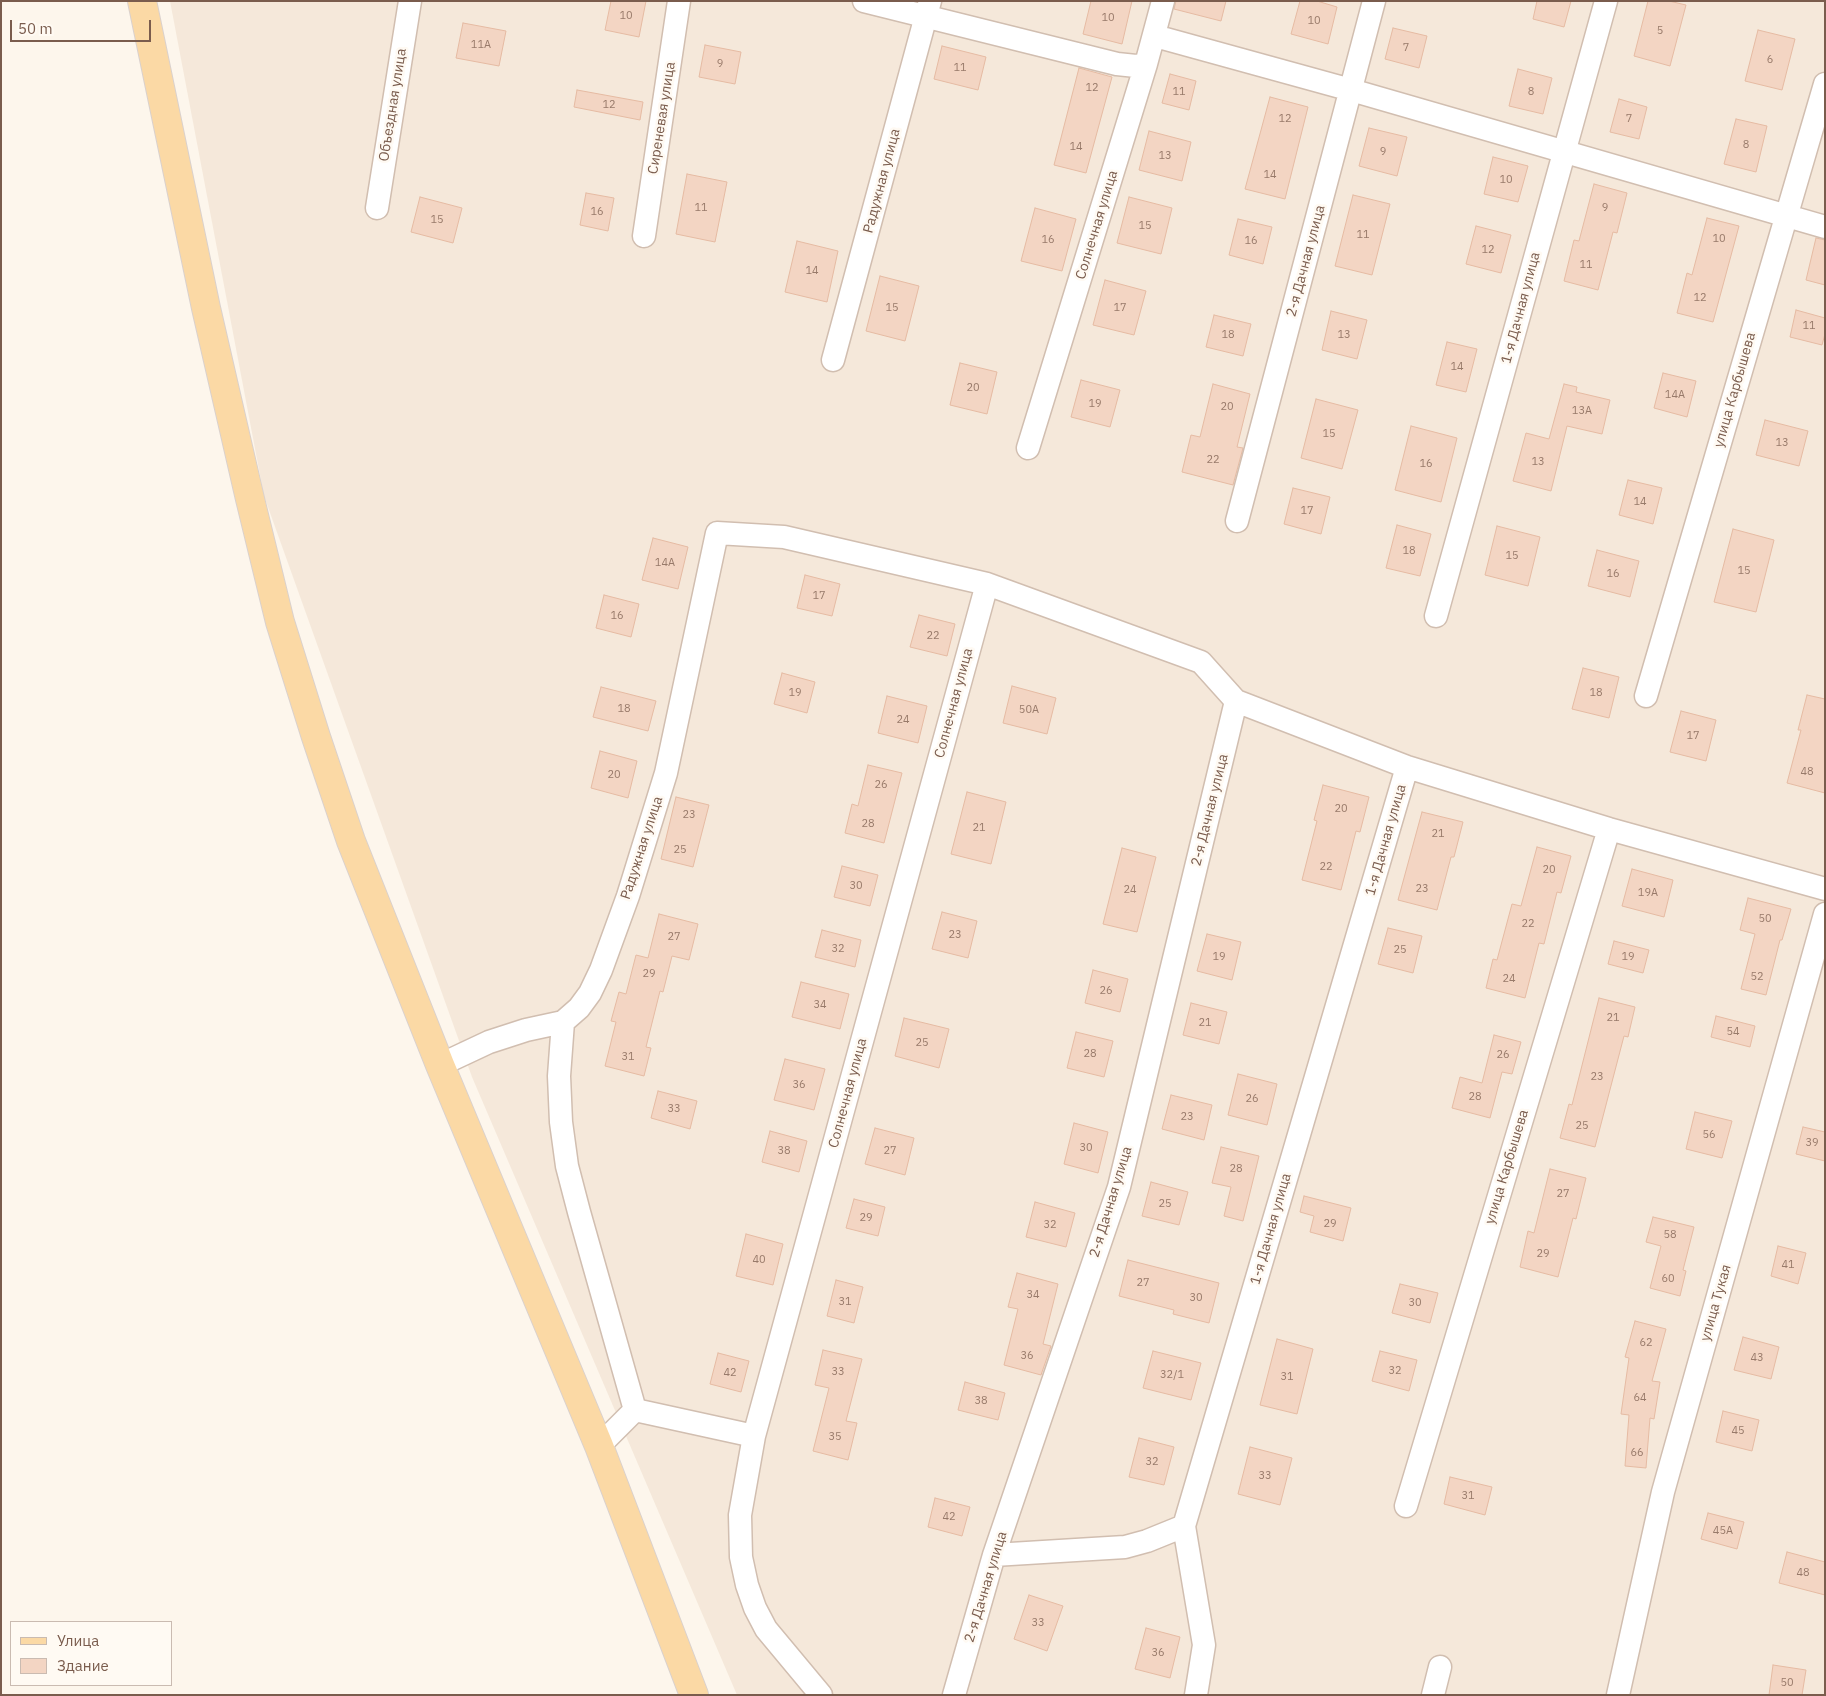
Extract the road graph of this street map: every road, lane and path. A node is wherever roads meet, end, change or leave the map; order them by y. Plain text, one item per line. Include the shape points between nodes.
1 (142, 1) edge
2 (410, 1) edge
3 (679, 1) edge
4 (864, 1) edge
5 (1163, 1) edge
6 (1374, 1) edge
7 (1606, 1) edge
8 (928, 8) edge
9 (1155, 36) junction
10 (1146, 64) junction
11 (1825, 84) edge
12 (1351, 90) junction
13 (1564, 151) junction
14 (377, 208) dead end
15 (1786, 215) junction
16 (1825, 227) edge
17 (644, 236) dead end
18 (833, 360) dead end
19 (1028, 448) dead end
20 (1237, 521) dead end
21 (987, 584) junction
22 (1436, 616) dead end
23 (1646, 696) dead end
24 (1236, 701) junction
25 (1407, 767) junction
26 (1609, 828) junction
27 (1825, 889) edge
28 (1825, 914) edge
29 (563, 1022) junction
30 (440, 1065) junction
31 (635, 1410) junction
32 (754, 1436) junction
33 (599, 1446) junction
34 (1406, 1506) dead end
35 (1184, 1526) junction
36 (994, 1555) junction
37 (1440, 1666) dead end
38 (694, 1695) edge
39 (821, 1695) edge
40 (954, 1695) edge
41 (1196, 1695) edge
42 (1433, 1695) edge
43 (1618, 1695) edge

1 - 30 main road via 206,308 280,622 351,841
2 - 14 street, Объездная улица
3 - 17 street, Сиреневая улица
4 - 8 street
5 - 9 street, Солнечная улица
6 - 12 street, 2-я Дачная улица
7 - 13 street, 1-я Дачная улица
8 - 10 street via 1117,64
8 - 18 street, Радужная улица
9 - 10 street, Солнечная улица
9 - 12 street
10 - 19 street, Солнечная улица
11 - 15 street, улица Карбышева
12 - 13 street
12 - 20 street, 2-я Дачная улица
13 - 15 street
13 - 22 street, 1-я Дачная улица
15 - 16 street
15 - 23 street, улица Карбышева
21 - 24 street via 1202,662
21 - 29 street, Радужная улица via 784,537 717,533 658,802 601,970 590,993
21 - 32 street, Солнечная улица
24 - 25 street
24 - 36 street, 2-я Дачная улица via 1119,1187
25 - 26 street
25 - 35 street, 1-я Дачная улица
26 - 27 street
26 - 34 street, улица Карбышева
28 - 43 street, улица Тукая via 1663,1492
29 - 30 street via 489,1042
29 - 31 street via 559,1076 567,1166
30 - 33 main road
31 - 32 street
31 - 33 street
32 - 39 street, Солнечная улица via 740,1515 741,1557 747,1585 766,1629
33 - 38 main road
35 - 36 street via 1125,1547
35 - 41 street, 1-я Дачная улица via 1204,1645
36 - 40 street, 2-я Дачная улица
37 - 42 street

